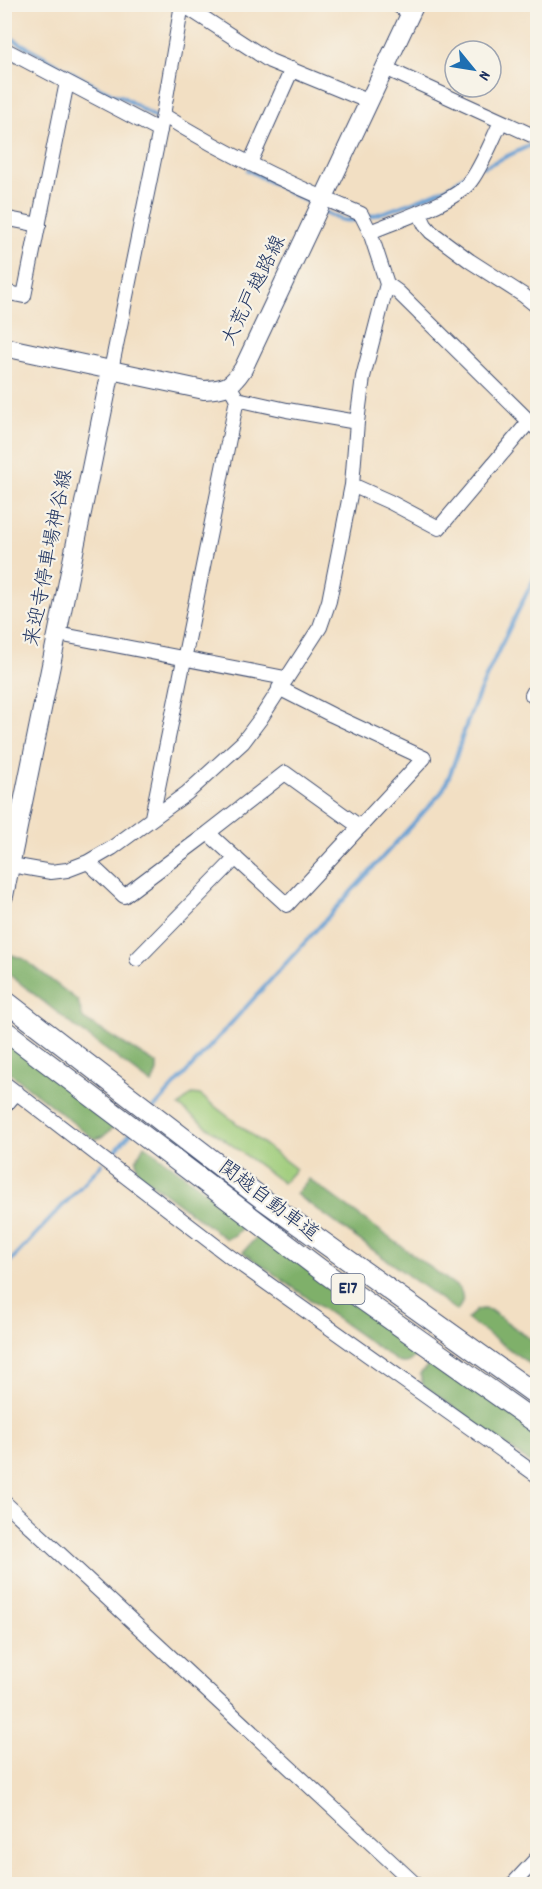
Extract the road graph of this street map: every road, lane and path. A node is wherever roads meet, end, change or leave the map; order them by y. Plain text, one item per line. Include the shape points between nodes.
1 (407, 8) edge
2 (4, 49) edge
3 (385, 68) junction
4 (292, 69) junction
5 (67, 82) junction
6 (370, 102) junction
7 (163, 115) junction
8 (501, 122) junction
9 (160, 130) junction
10 (537, 138) edge
11 (250, 163) junction
12 (324, 199) junction
13 (419, 212) junction
14 (4, 218) edge
15 (39, 225) junction
16 (370, 232) junction
17 (387, 284) junction
18 (4, 292) edge
19 (537, 308) edge
20 (5, 347) edge
21 (111, 370) junction
22 (233, 392) junction
23 (357, 422) junction
24 (533, 426) edge
25 (352, 485) junction
26 (58, 634) junction
27 (185, 658) junction
28 (282, 683) junction
29 (537, 684) edge
30 (537, 700) edge
31 (152, 818) junction
32 (360, 827) junction
33 (208, 833) junction
34 (236, 858) junction
35 (88, 862) junction
36 (11, 865) junction
37 (4, 896) edge
38 (137, 959) dead end
39 (6, 1001) edge
40 (4, 1030) edge
41 (4, 1083) edge
42 (17, 1092) junction
43 (4, 1107) edge
44 (537, 1396) edge
45 (537, 1424) edge
46 (537, 1476) edge
47 (4, 1502) edge
48 (537, 1857) edge
49 (415, 1884) edge
50 (513, 1884) edge

1 - 3 main road, 大荒戸越路線
2 - 5 street
3 - 6 main road, 大荒戸越路線
3 - 8 street
4 - 6 street
4 - 7 street via 270,61 182,4
4 - 11 street
5 - 9 street
5 - 15 street
6 - 12 main road, 大荒戸越路線
7 - 9 street
7 - 11 street
8 - 10 street
8 - 13 street via 471,182 461,192
9 - 21 street
11 - 12 street
12 - 16 street via 361,214
12 - 22 main road, 大荒戸越路線
13 - 16 street
13 - 19 street via 431,232
14 - 15 street
15 - 18 street via 24,296
16 - 17 street
17 - 23 street via 363,377
17 - 24 street
20 - 21 main road
21 - 22 main road via 204,390
21 - 26 main road, 来迎寺停車場神谷線
22 - 23 street via 287,410
22 - 27 street
23 - 25 street
24 - 25 street via 439,528
25 - 28 street via 326,614
26 - 27 street
26 - 36 main road, 来迎寺停車場神谷線
27 - 28 street
27 - 31 street
28 - 31 street via 243,742 187,793
28 - 32 street via 332,715 424,758
29 - 30 street via 532,695
31 - 35 street
32 - 33 street via 285,772
32 - 34 street via 287,905
33 - 34 street
33 - 35 street via 124,896
34 - 38 street
35 - 36 street via 51,872
36 - 37 main road, 来迎寺停車場神谷線
39 - 44 highway, 関越自動車道 / E17 via 365,1273
40 - 45 highway, 関越自動車道 / E17 via 326,1273
41 - 42 street
42 - 43 street
42 - 46 street via 230,1256
47 - 49 street
48 - 50 street

